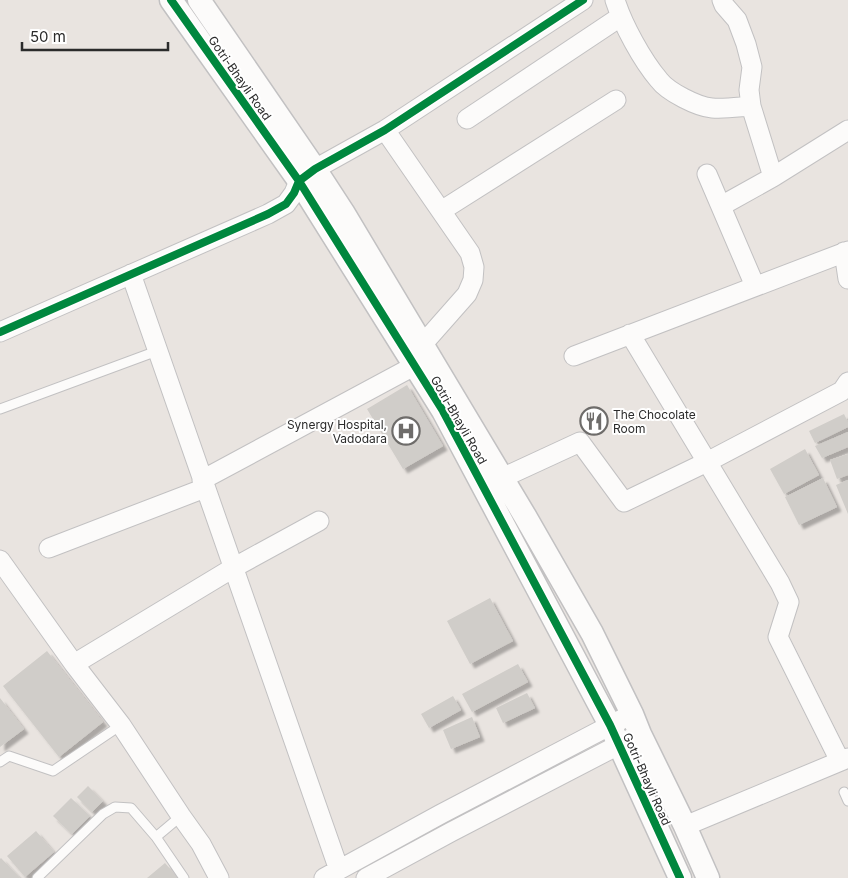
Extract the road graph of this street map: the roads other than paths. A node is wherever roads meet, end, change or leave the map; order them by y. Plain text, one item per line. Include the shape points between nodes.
1 (171, 0) edge
2 (199, 0) edge
3 (583, 0) edge
4 (730, 2) edge
5 (617, 8) edge
6 (616, 100) dead end
7 (751, 106) junction
8 (468, 118) dead end
9 (385, 130) junction
10 (848, 130) edge
11 (707, 174) dead end
12 (307, 175) junction
13 (773, 177) junction
14 (720, 206) junction
15 (441, 211) junction
16 (846, 252) edge
17 (131, 274) junction
18 (848, 279) edge
19 (755, 286) junction
20 (0, 332) edge
21 (630, 334) junction
22 (422, 345) junction
23 (158, 351) junction
24 (574, 356) dead end
25 (414, 366) junction
26 (848, 382) edge
27 (0, 409) edge
28 (707, 462) junction
29 (502, 478) junction
30 (204, 484) junction
31 (319, 521) dead end
32 (49, 548) dead end
33 (0, 560) edge
34 (233, 568) junction
35 (74, 664) junction
36 (636, 724) junction
37 (122, 725) junction
38 (615, 735) junction
39 (844, 760) edge
40 (0, 762) edge
41 (181, 816) junction
42 (685, 826) junction
43 (156, 837) junction
44 (332, 874) edge
45 (37, 878) edge
46 (184, 878) edge
47 (219, 878) edge
48 (366, 878) edge
49 (680, 878) edge
50 (708, 878) edge

1 - 12 street, Gotri-Bhayli Road
2 - 12 street, Gotri-Bhayli Road
3 - 9 street
4 - 7 street via 752,67
5 - 7 street via 644,60 660,82 687,101 712,108
5 - 8 street
6 - 15 street
7 - 13 street
9 - 12 street
9 - 15 street
10 - 13 street
11 - 14 street
12 - 17 street via 286,204
12 - 22 street, Gotri-Bhayli Road via 343,212
12 - 25 street, Gotri-Bhayli Road
13 - 14 street
14 - 19 street
15 - 22 street via 470,253 474,273 467,294
16 - 18 street
16 - 19 street
17 - 20 street
17 - 23 street
19 - 21 street
21 - 24 street
21 - 28 street
22 - 29 street, Gotri-Bhayli Road
23 - 27 lane
23 - 30 street
25 - 30 street
25 - 38 street, Gotri-Bhayli Road via 443,411
26 - 28 street via 842,391
28 - 29 street via 624,502 580,442
28 - 39 street via 789,602 778,637
29 - 36 street, Gotri-Bhayli Road via 592,633
30 - 32 street
30 - 34 street
31 - 34 street
33 - 35 street
34 - 35 street
34 - 44 street
35 - 37 street
36 - 38 street
36 - 42 street, Gotri-Bhayli Road
37 - 40 lane via 53,771 9,756
37 - 41 street
38 - 44 street via 441,814
38 - 48 street
38 - 49 street, Gotri-Bhayli Road
39 - 42 street
41 - 43 lane
41 - 47 street
42 - 50 street, Gotri-Bhayli Road
43 - 45 lane via 131,808 115,807 103,814
43 - 46 lane

